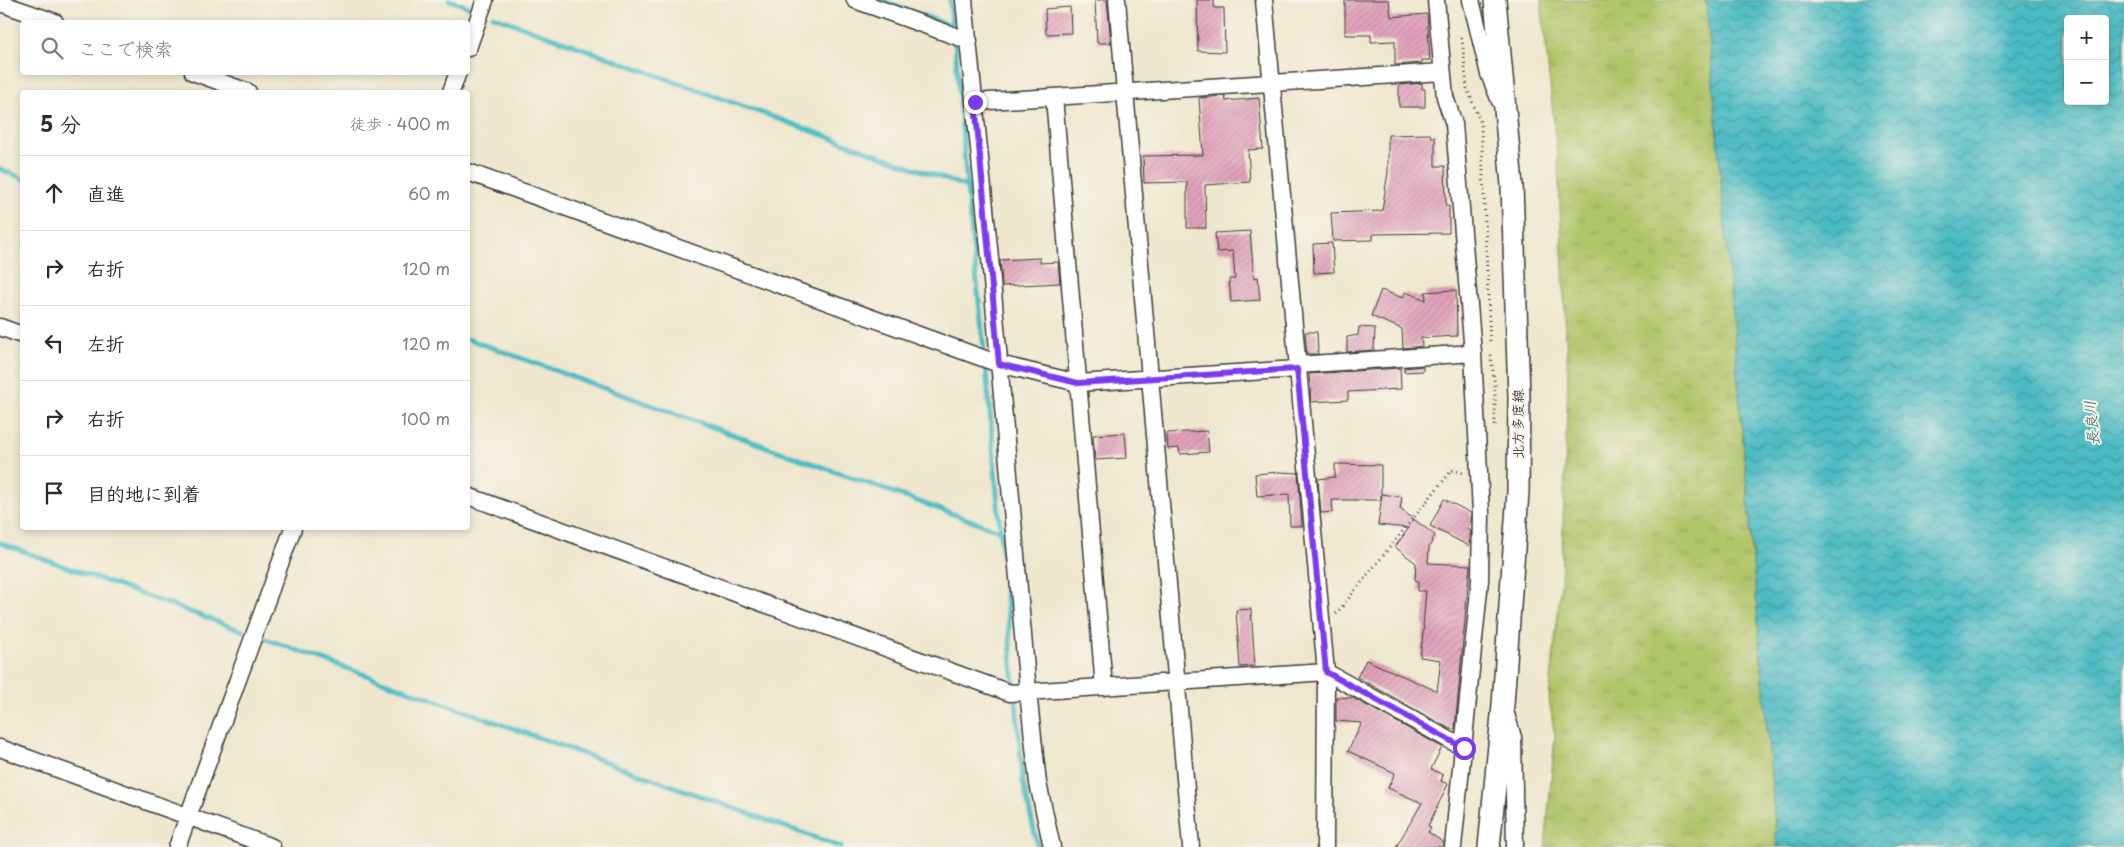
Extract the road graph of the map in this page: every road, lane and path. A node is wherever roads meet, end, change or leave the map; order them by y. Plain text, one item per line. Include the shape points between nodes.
1 (485, 0) edge
2 (855, 0) edge
3 (964, 0) edge
4 (1117, 0) edge
5 (1264, 0) edge
6 (1436, 0) edge
7 (1471, 0) edge
8 (1495, 0) edge
9 (0, 3) edge
10 (49, 20) edge
11 (1461, 29) dead end
12 (969, 41) junction
13 (470, 42) edge
14 (1442, 72) junction
15 (201, 75) edge
16 (457, 75) edge
17 (1271, 83) junction
18 (242, 90) edge
19 (452, 90) edge
20 (1125, 92) junction
21 (1054, 97) junction
22 (975, 102) junction
23 (1507, 119) junction
24 (470, 173) edge
25 (0, 327) edge
26 (20, 334) edge
27 (1491, 350) dead end
28 (1473, 353) junction
29 (999, 364) junction
30 (1297, 367) junction
31 (1149, 378) junction
32 (1078, 383) junction
33 (1478, 472) junction
34 (470, 497) edge
35 (292, 530) edge
36 (1322, 632) junction
37 (1326, 672) junction
38 (1177, 682) junction
39 (1104, 687) junction
40 (1028, 692) junction
41 (1503, 705) junction
42 (0, 748) edge
43 (1464, 748) junction
44 (188, 816) junction
45 (177, 847) edge
46 (272, 847) edge
47 (1052, 847) edge
48 (1191, 847) edge
49 (1324, 847) edge
50 (1453, 847) edge
51 (1489, 847) edge
52 (1515, 847) edge

1 - 13 street
2 - 12 street
3 - 12 street
4 - 20 street
5 - 17 street
6 - 14 street
7 - 23 street via 1489,74
8 - 23 main road, 北方多度線
9 - 10 street
11 - 27 path via 1468,88 1481,124
12 - 22 street
14 - 17 street
14 - 28 street via 1444,97 1454,124
15 - 18 street
16 - 19 street
17 - 20 street
17 - 30 street
20 - 21 street
20 - 31 street
21 - 22 street
21 - 32 street
22 - 29 street
23 - 41 main road, 北方多度線 via 1516,270 1518,492
24 - 29 street
25 - 26 street
28 - 30 street
28 - 33 street
29 - 32 street
29 - 40 street
30 - 31 street
30 - 36 street
31 - 32 street
31 - 38 street
32 - 39 street
33 - 36 path via 1452,470
33 - 43 street via 1480,580
34 - 40 street via 1010,693
35 - 44 street
36 - 37 street
37 - 38 street
37 - 43 street
37 - 49 street
38 - 39 street
38 - 48 street
39 - 40 street
40 - 47 street via 1038,783
41 - 51 main road, 北方多度線
41 - 52 street via 1514,738
42 - 44 street
43 - 50 street
44 - 45 street
44 - 46 street

